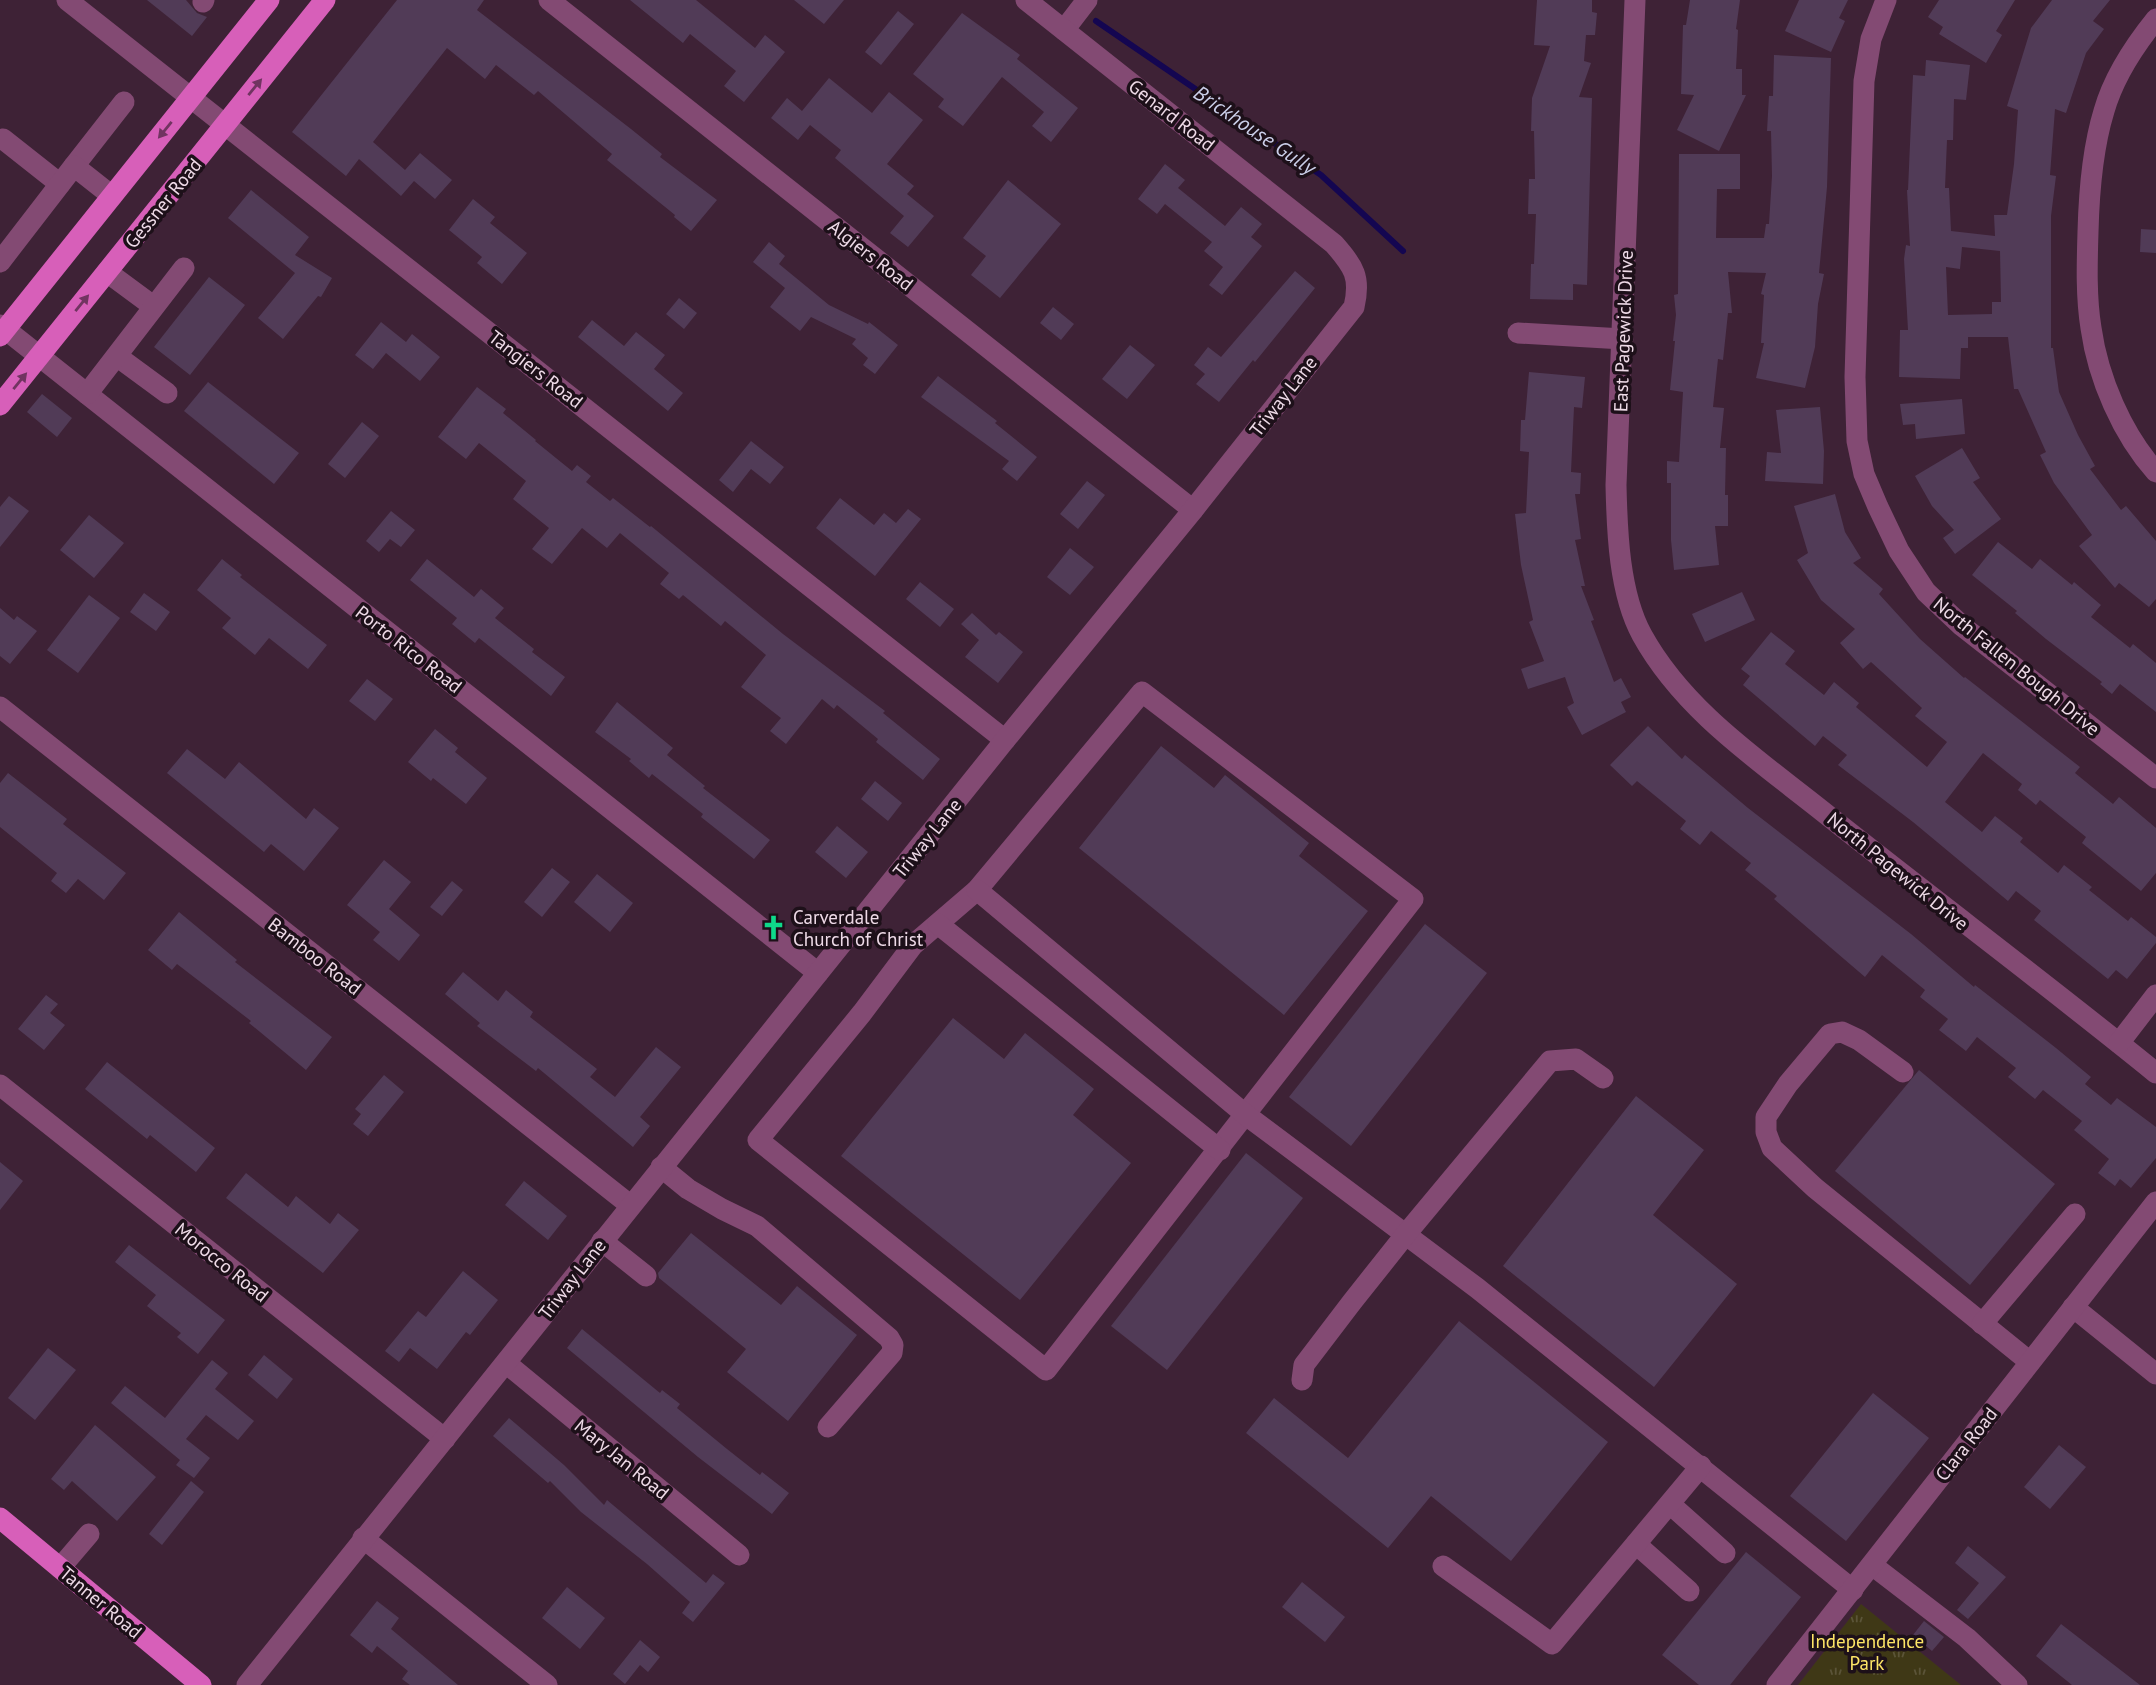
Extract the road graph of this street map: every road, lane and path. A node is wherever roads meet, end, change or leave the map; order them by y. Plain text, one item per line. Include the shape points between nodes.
1 (67, 0) edge
2 (269, 0) edge
3 (326, 0) edge
4 (549, 0) edge
5 (1026, 0) edge
6 (1087, 0) edge
7 (1635, 0) edge
8 (1886, 0) edge
9 (2156, 19) edge
10 (1063, 30) junction
11 (191, 97) junction
12 (124, 102) dead end
13 (226, 124) junction
14 (3, 139) dead end
15 (74, 166) junction
16 (60, 184) junction
17 (112, 197) junction
18 (1317, 231) joint
19 (0, 262) edge
20 (184, 268) dead end
21 (107, 272) junction
22 (153, 306) junction
23 (2, 330) edge
24 (1518, 333) dead end
25 (1623, 339) junction
26 (39, 356) junction
27 (118, 357) junction
28 (167, 393) dead end
29 (87, 394) junction
30 (0, 405) edge
31 (2156, 472) edge
32 (1193, 510) junction
33 (1655, 655) joint
34 (0, 707) edge
35 (1005, 740) junction
36 (2156, 778) edge
37 (977, 890) junction
38 (937, 924) junction
39 (818, 973) junction
40 (2156, 995) edge
41 (2119, 1043) junction
42 (1903, 1072) dead end
43 (2156, 1073) edge
44 (1603, 1078) dead end
45 (0, 1085) edge
46 (1246, 1115) junction
47 (1220, 1150) junction
48 (661, 1167) junction
49 (2156, 1202) edge
50 (630, 1205) junction
51 (2075, 1214) dead end
52 (1406, 1234) junction
53 (602, 1241) junction
54 (646, 1276) dead end
55 (2073, 1307) junction
56 (1982, 1324) junction
57 (2030, 1362) junction
58 (506, 1363) junction
59 (2156, 1374) edge
60 (1302, 1380) dead end
61 (828, 1426) dead end
62 (445, 1439) junction
63 (1701, 1466) junction
64 (1670, 1504) junction
65 (0, 1518) edge
66 (89, 1534) dead end
67 (363, 1538) junction
68 (1636, 1544) junction
69 (1725, 1553) dead end
70 (739, 1555) dead end
71 (1872, 1565) junction
72 (1443, 1566) dead end
73 (60, 1568) junction
74 (1853, 1590) junction
75 (1689, 1591) dead end
76 (201, 1685) edge
77 (247, 1685) edge
78 (547, 1685) edge
79 (1777, 1685) edge
80 (2017, 1685) edge

1 - 11 street, Tangiers Road
2 - 11 main road
13 -> 3 main road, Gessner Road
4 - 32 street, Algiers Road
5 - 10 street, Genard Road
6 - 10 street
7 - 25 street, East Pagewick Drive
8 - 36 street, North Fallen Bough Drive via 1871,39 1864,80 1855,377 1857,441 1864,474 1899,551 1926,592 1962,626
9 - 31 street via 2122,70 2104,109 2094,154 2087,276 2091,328 2102,373 2125,429
10 - 18 street, Genard Road
11 - 13 street, Tangiers Road
11 -> 17 main road
12 - 15 street
13 - 21 main road, Gessner Road
13 - 35 street, Tangiers Road
14 - 16 street
15 - 16 street
15 - 17 street
16 - 19 street
17 - 23 main road
18 - 32 street, Triway Lane via 1351,264 1359,286 1354,307
20 - 22 street
21 - 22 street
26 -> 21 main road, Gessner Road
22 - 27 street
23 - 26 street, Porto Rico Road
24 - 25 street
25 - 33 street, East Pagewick Drive via 1617,528 1624,584 1641,633
26 - 29 street, Porto Rico Road
30 -> 26 main road, Gessner Road
27 - 28 street
27 - 29 street
29 - 39 street, Porto Rico Road
32 - 35 street, Triway Lane
33 - 41 street, North Pagewick Drive via 1669,678 1712,722
34 - 50 street, Bamboo Road
35 - 39 street, Triway Lane
37 - 38 street
37 - 46 street
37 - 46 street via 1142,692 1413,899
38 - 47 street
38 - 47 street via 913,945 758,1140 1046,1370
39 - 48 street, Triway Lane
40 - 41 street
41 - 43 street, North Pagewick Drive
42 - 56 street via 1859,1040 1842,1032 1830,1034 1766,1117 1766,1132 1772,1148 1815,1188
44 - 52 street via 1576,1059 1550,1061
45 - 62 street, Morocco Road
46 - 47 street
46 - 52 street
48 - 50 street, Triway Lane
48 - 61 street via 688,1189 757,1226 893,1345 892,1353
49 - 55 street, Clara Road
50 - 53 street, Triway Lane
51 - 56 street
52 - 60 street via 1304,1364
52 - 63 street
53 - 54 street
53 - 58 street, Triway Lane
55 - 57 street, Clara Road
55 - 59 street
56 - 57 street
57 - 71 street, Clara Road
58 - 62 street, Triway Lane
58 - 70 street, Mary Jan Road
62 - 67 street, Triway Lane
63 - 64 street
63 - 74 street
64 - 68 street
64 - 69 street
65 - 73 main road, Tanner Road
66 - 73 street
67 - 77 street, Triway Lane
67 - 78 street
68 - 72 street via 1552,1644
68 - 75 street
71 - 74 street, Clara Road
71 - 80 street via 1967,1638
73 - 76 main road, Tanner Road
74 - 79 street, Clara Road

